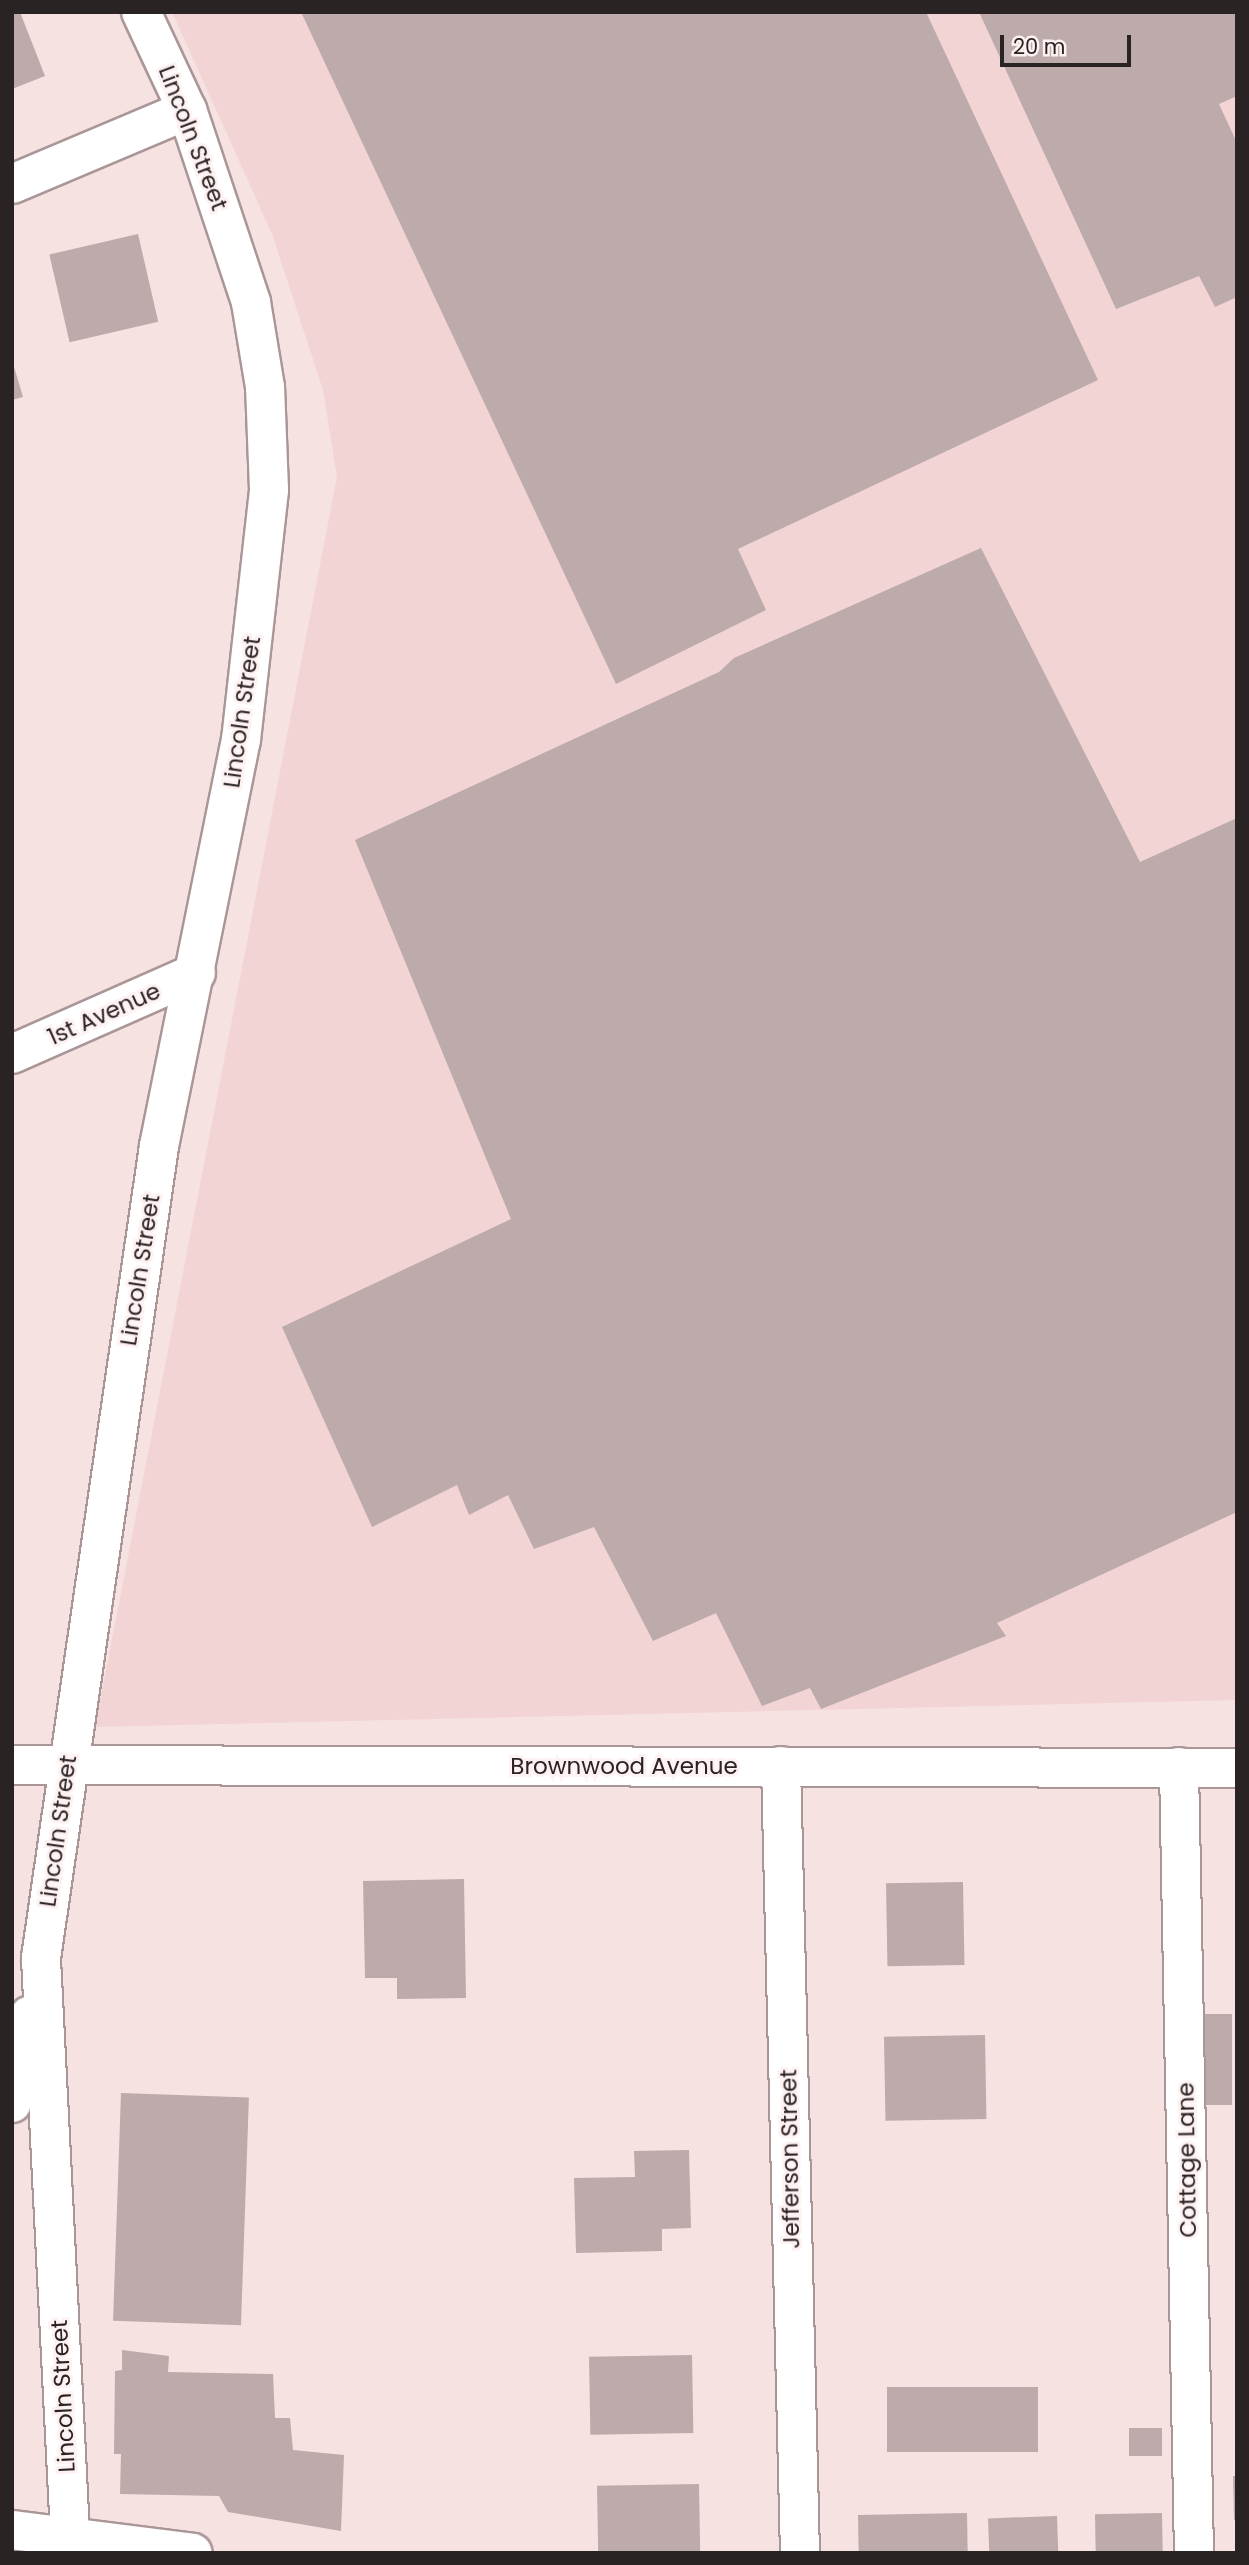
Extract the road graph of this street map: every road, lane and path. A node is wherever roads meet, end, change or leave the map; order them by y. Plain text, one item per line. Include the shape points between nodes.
1 (141, 12) edge
2 (187, 110) junction
3 (12, 184) edge
4 (196, 973) junction
5 (12, 1054) edge
6 (66, 1764) junction
7 (12, 1765) edge
8 (781, 1766) junction
9 (1179, 1767) junction
10 (1237, 1768) edge
11 (41, 1958) junction
12 (12, 2103) edge
13 (12, 2530) edge
14 (70, 2544) edge
15 (193, 2553) edge
16 (800, 2553) edge
17 (1194, 2553) edge

1 - 2 street, Lincoln Street
2 - 3 street
2 - 4 street, Lincoln Street via 251,302 265,387 269,490 241,740
4 - 5 street, 1st Avenue
4 - 6 street, Lincoln Street via 159,1146
6 - 7 street, Brownwood Avenue
6 - 8 street, Brownwood Avenue
6 - 11 street, Lincoln Street
8 - 9 street, Brownwood Avenue
8 - 16 street, Jefferson Street
9 - 10 street, Brownwood Avenue
9 - 17 street, Cottage Lane
11 - 12 street
11 - 14 street, Lincoln Street
13 - 14 street
14 - 15 street

